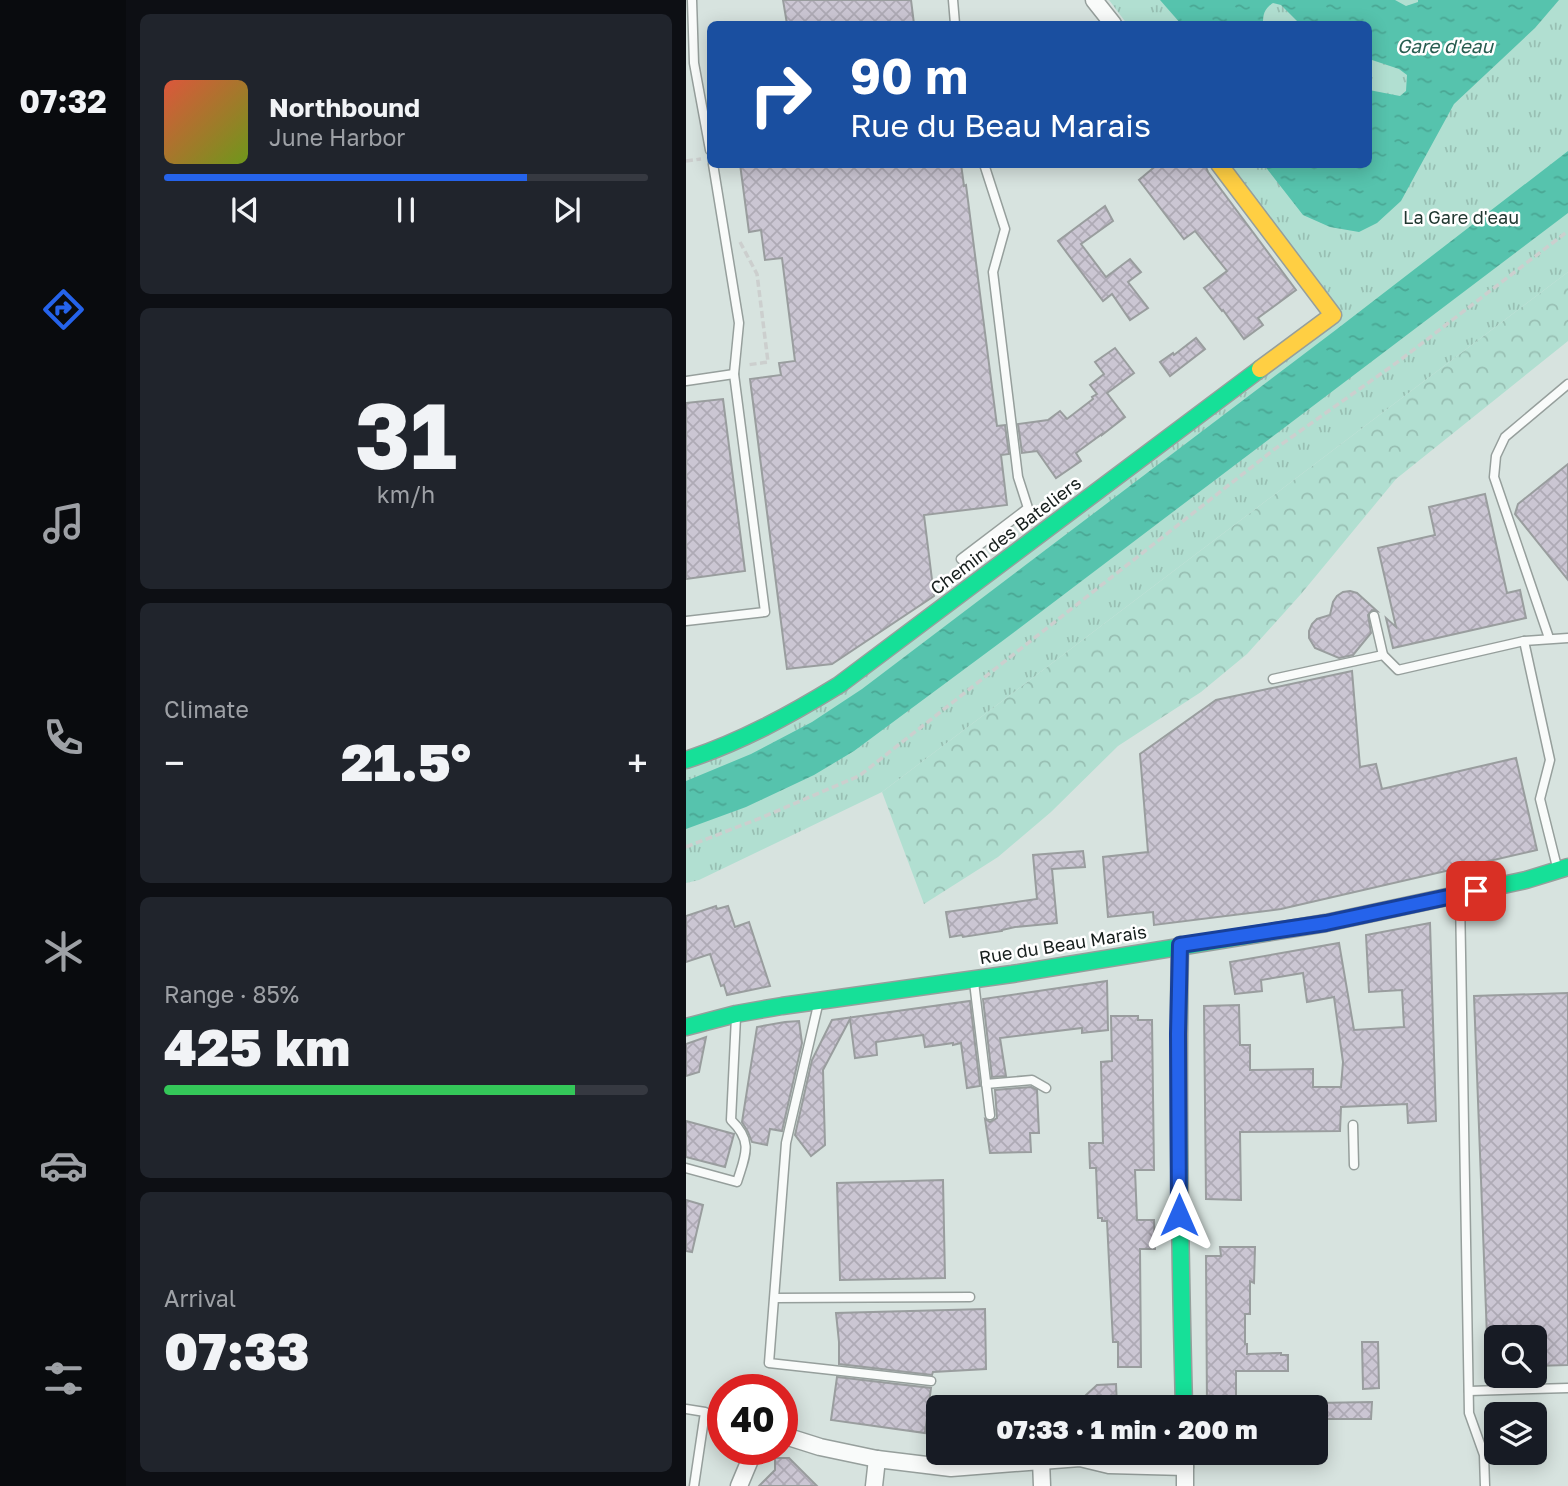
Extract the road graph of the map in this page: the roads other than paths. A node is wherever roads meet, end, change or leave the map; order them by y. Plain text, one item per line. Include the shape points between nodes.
1 (692, 0) edge
2 (953, 0) edge
3 (1094, 0) edge
4 (955, 21) edge
5 (1111, 21) edge
6 (707, 133) edge
7 (714, 168) edge
8 (985, 168) edge
9 (1222, 168) edge
10 (734, 374) junction
11 (686, 381) edge
12 (1568, 384) edge
13 (961, 559) dead end
14 (1374, 616) dead end
15 (686, 621) edge
16 (1549, 638) junction
17 (1568, 638) edge
18 (1524, 641) junction
19 (1383, 655) junction
20 (1273, 679) dead end
21 (686, 760) edge
22 (1563, 869) edge
23 (1460, 894) junction
24 (1180, 945) junction
25 (973, 979) junction
26 (819, 1000) junction
27 (736, 1014) junction
28 (686, 1027) edge
29 (986, 1084) junction
30 (1046, 1088) dead end
31 (990, 1115) dead end
32 (1353, 1125) dead end
33 (1354, 1165) dead end
34 (686, 1168) edge
35 (970, 1297) dead end
36 (775, 1298) junction
37 (931, 1381) dead end
38 (1568, 1388) edge
39 (1469, 1391) junction
40 (1184, 1395) edge
41 (686, 1409) edge
42 (798, 1440) edge
43 (877, 1459) junction
44 (747, 1465) edge
45 (926, 1465) edge
46 (926, 1465) edge
47 (985, 1465) edge
48 (1041, 1465) edge
49 (1185, 1465) edge
50 (691, 1474) edge
51 (694, 1486) edge
52 (739, 1486) edge
53 (874, 1486) edge
54 (1042, 1486) edge
55 (1185, 1486) edge
56 (1485, 1486) edge

1 - 6 lane via 695,63
2 - 4 lane
3 - 5 street
7 - 10 lane via 739,323
8 - 13 lane via 1005,229 993,272 1018,477 1028,508
9 - 21 street, Chemin des Bateliers via 1332,315 839,685 787,717
10 - 11 lane
10 - 15 lane via 765,612
12 - 16 lane via 1505,436 1496,456 1494,477
14 - 19 lane
16 - 17 lane
16 - 18 lane
18 - 19 lane via 1398,670
18 - 22 lane via 1550,760 1540,799
19 - 20 lane
22 - 23 street, Rue du Beau Marais
23 - 24 street, Rue du Beau Marais via 1326,923
23 - 39 lane
24 - 25 street, Rue du Beau Marais
24 - 40 street
25 - 26 street, Rue du Beau Marais
25 - 29 lane
26 - 27 street, Rue du Beau Marais
26 - 36 lane via 786,1143
27 - 28 street, Rue du Beau Marais
27 - 34 lane via 731,1120 742,1130 746,1149 737,1182
29 - 30 lane via 1032,1080
29 - 31 lane
32 - 33 lane
35 - 36 lane
36 - 37 lane via 769,1363
38 - 39 lane
39 - 56 lane via 1469,1413 1484,1455
41 - 50 lane via 705,1412
42 - 43 street
43 - 46 street
43 - 53 street
44 - 52 street
45 - 47 street
48 - 54 street
49 - 55 street
50 - 51 lane

